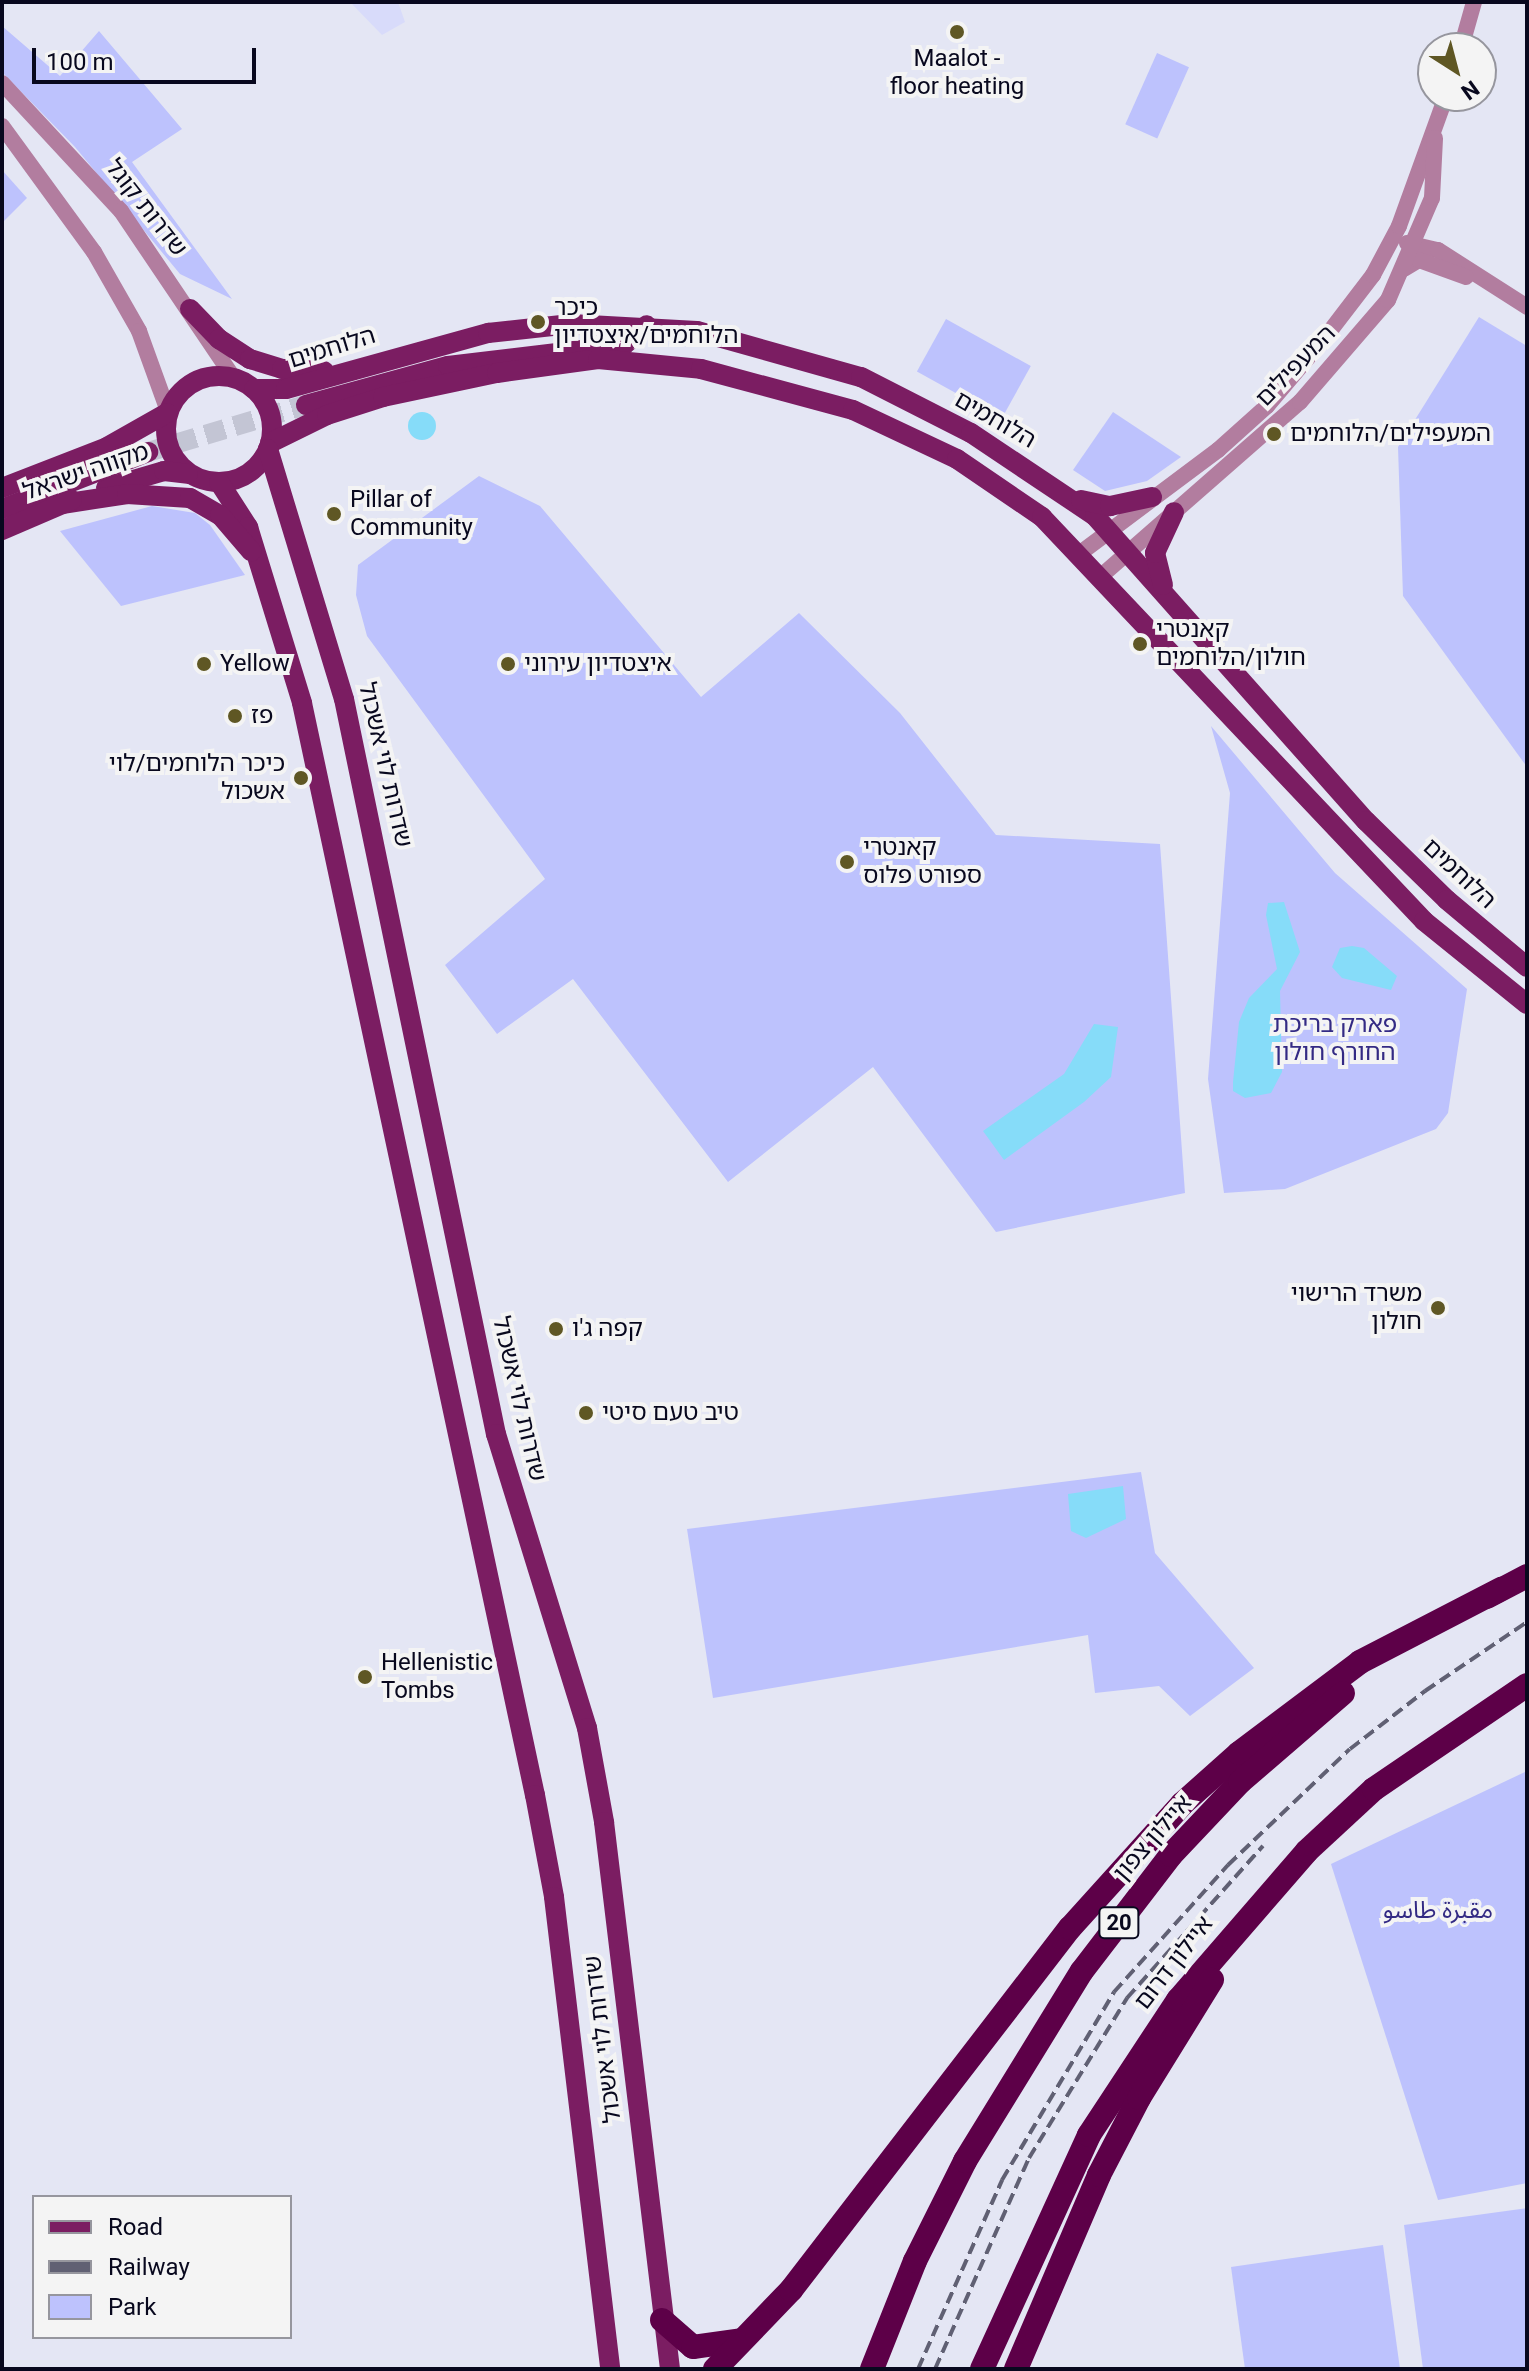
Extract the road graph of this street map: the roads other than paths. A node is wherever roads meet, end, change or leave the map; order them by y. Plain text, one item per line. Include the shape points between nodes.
1 (1474, 2) edge
2 (1466, 32) edge
3 (2, 83) edge
4 (1442, 112) edge
5 (2, 126) edge
6 (1436, 132) junction
7 (1417, 241) junction
8 (1384, 254) junction
9 (1404, 269) junction
10 (1497, 290) junction
11 (1527, 307) edge
12 (190, 309) junction
13 (647, 325) junction
14 (624, 345) junction
15 (640, 360) junction
16 (340, 371) junction
17 (233, 377) junction
18 (254, 389) junction
19 (306, 405) tunnel mouth
20 (168, 412) junction
21 (269, 446) junction
22 (148, 452) tunnel mouth
23 (188, 474) junction
24 (219, 482) junction
25 (2, 488) edge
26 (1152, 497) junction
27 (1076, 499) junction
28 (62, 504) junction
29 (2, 509) edge
30 (1174, 512) junction
31 (2, 530) edge
32 (1109, 530) junction
33 (1128, 551) junction
34 (1079, 554) junction
35 (260, 563) junction
36 (1100, 577) junction
37 (1166, 593) junction
38 (1527, 967) edge
39 (1527, 1004) edge
40 (1527, 1576) edge
41 (1501, 1589) junction
42 (1527, 1685) edge
43 (1374, 1789) junction
44 (662, 2320) junction
45 (748, 2337) junction
46 (610, 2369) edge
47 (670, 2369) edge
48 (715, 2369) edge
49 (872, 2369) edge
50 (982, 2369) edge
51 (1016, 2369) edge

1 - 2 street
3 - 12 street, שדרות קוגל via 110,197
4 - 6 street, המעפילים
5 - 20 street via 35,164 100,262 139,331
6 - 7 street, המעפילים via 1432,198
6 - 8 street, המעפילים
7 - 8 street
7 - 9 street, המעפילים
7 - 10 street
8 - 26 street, המעפילים via 1373,275 1267,406 1218,450
9 - 10 street via 1419,260
9 - 30 street, המעפילים via 1388,300 1311,390
10 - 11 street
12 - 16 main road via 219,339 250,359 282,369
12 - 17 street, שדרות קוגל
13 - 14 main road
13 - 16 main road, הלוחמים via 514,329
13 - 27 main road, הלוחמים via 729,337 861,377 971,433
14 - 15 main road
14 - 19 main road via 448,366
15 - 21 main road via 557,363 432,385 327,415
15 - 34 main road via 743,378 853,410 957,459 1042,517
16 - 18 main road, הלוחמים via 277,392
17 - 18 main road
17 - 20 main road via 193,382
18 - 21 main road via 268,407
20 - 23 main road via 166,441
20 - 25 main road, מקווה ישראל via 107,447
21 - 24 main road via 249,473
21 - 44 main road, שדרות לוי אשכול via 344,699 496,1434 590,1742
22 - 29 main road
23 - 24 main road
23 - 28 main road, מקווה ישראל via 146,475
24 - 35 main road, שדרות לוי אשכול via 245,519
26 - 27 main road via 1110,506
26 - 32 street, המעפילים
27 - 32 main road, הלוחמים
28 - 31 main road, מקווה ישראל
28 - 35 main road via 127,494 190,498 220,515
30 - 33 street, המעפילים
30 - 37 main road via 1155,553
32 - 33 main road, הלוחמים
32 - 34 street, המעפילים
33 - 36 street, המעפילים
33 - 37 main road, הלוחמים
34 - 36 main road
35 - 46 main road, שדרות לוי אשכול via 302,703 331,828 547,1852
36 - 39 main road via 1424,921
37 - 38 main road, הלוחמים via 1366,821
40 - 41 highway, איילון צפון / 20
41 - 45 highway via 1360,1662 1239,1753 1182,1804 1070,1928 809,2268
41 - 49 highway, איילון צפון / 20 via 1376,1668 1316,1714 1240,1782 1171,1855 1082,1971 965,2161 915,2261
42 - 43 highway, איילון דרום
43 - 50 highway, איילון דרום via 1246,1917 1131,2068 1083,2148
43 - 51 highway via 1271,1905 1204,1991 1099,2175
44 - 45 highway via 693,2347
44 - 47 main road, שדרות לוי אשכול
45 - 48 highway

